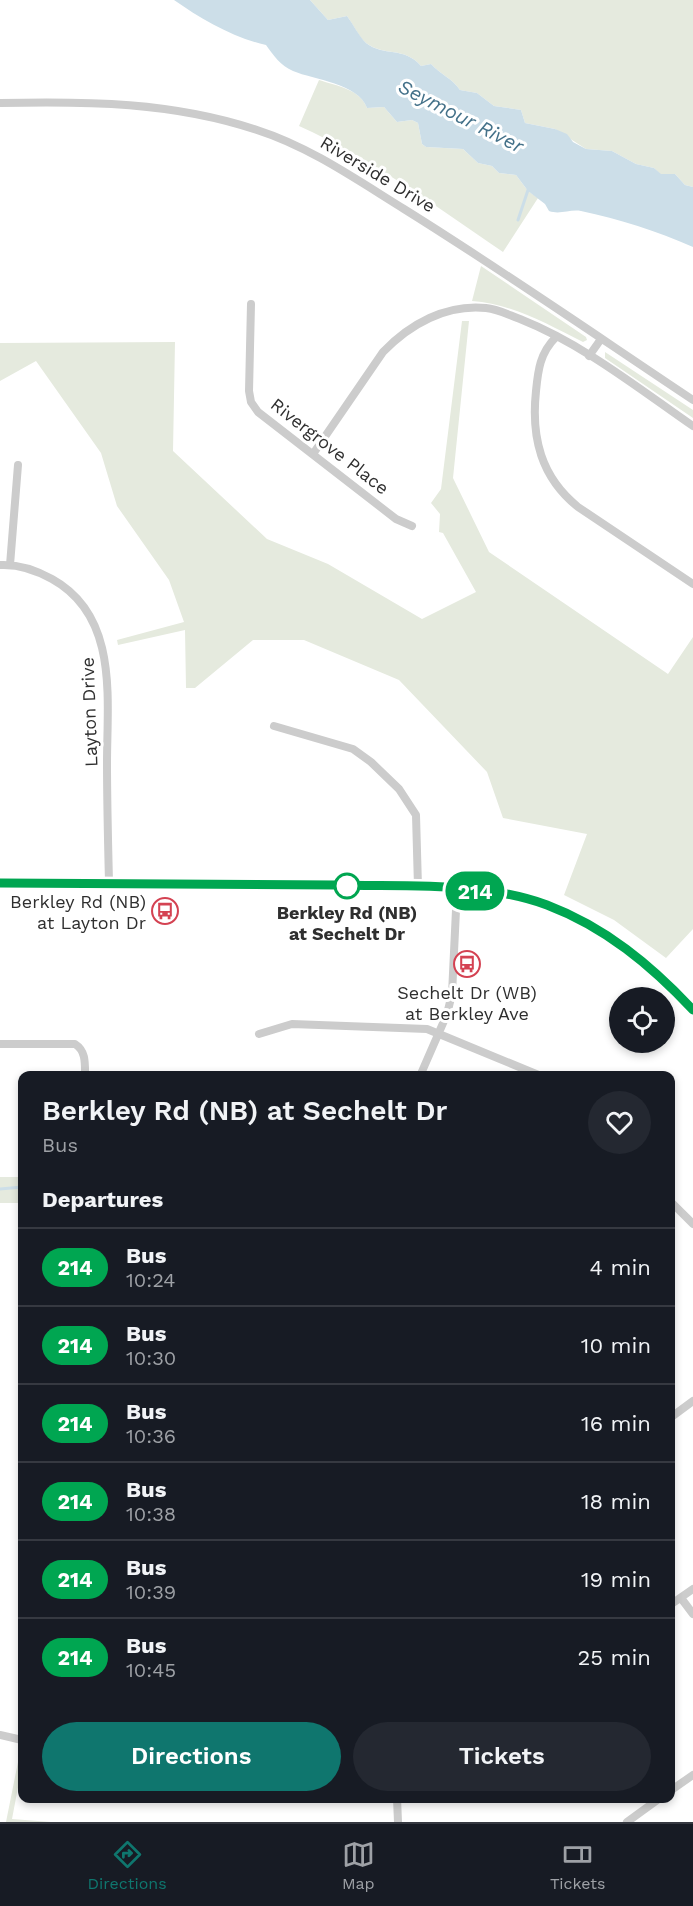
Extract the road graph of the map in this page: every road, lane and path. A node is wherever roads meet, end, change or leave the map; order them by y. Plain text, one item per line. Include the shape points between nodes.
1 (0, 103) edge
2 (251, 304) dead end
3 (556, 337) junction
4 (601, 339) junction
5 (589, 356) junction
6 (693, 400) edge
7 (693, 426) edge
8 (313, 454) junction
9 (18, 465) dead end
10 (412, 526) dead end
11 (0, 565) edge
12 (10, 565) junction
13 (693, 584) edge
14 (274, 726) dead end
15 (109, 882) junction
16 (0, 883) edge
17 (418, 887) junction
18 (457, 889) junction
19 (693, 1010) edge
20 (439, 1032) junction
21 (259, 1034) dead end
22 (0, 1044) edge
23 (85, 1071) edge
24 (422, 1071) edge
25 (529, 1071) edge
26 (675, 1206) edge
27 (693, 1224) edge
28 (693, 1401) edge
29 (675, 1414) edge
30 (693, 1589) edge
31 (681, 1598) junction
32 (675, 1602) edge
33 (693, 1614) edge
34 (0, 1735) edge
35 (18, 1739) edge
36 (693, 1775) edge
37 (675, 1788) edge
38 (397, 1803) edge
39 (653, 1803) edge
40 (398, 1822) edge
41 (627, 1822) edge

1 - 4 street, Riverside Drive via 119,103 213,117 259,130 322,158 460,242
2 - 8 street, Rivergrove Place via 251,402 258,412
3 - 5 street
3 - 8 street via 487,308 453,310 431,317 411,327 383,352
3 - 13 street via 539,362 534,415 538,452 550,476 561,493 578,507
4 - 5 street
4 - 6 street, Riverside Drive
5 - 7 street
8 - 10 street, Rivergrove Place via 396,519
9 - 12 street
11 - 12 street, Layton Drive
12 - 15 street, Layton Drive via 39,573 69,590 98,632 107,677
14 - 17 street via 353,749 399,789 416,815
15 - 16 street
15 - 17 street
17 - 18 street
18 - 19 street via 501,893 572,915 633,953
18 - 20 street via 454,984
20 - 21 street via 406,1026 292,1024
20 - 24 street
20 - 25 street
22 - 23 street via 75,1044 82,1048
26 - 27 street
28 - 29 street
30 - 31 street
31 - 32 street
31 - 33 street
34 - 35 street
36 - 37 street
38 - 40 street
39 - 41 street

